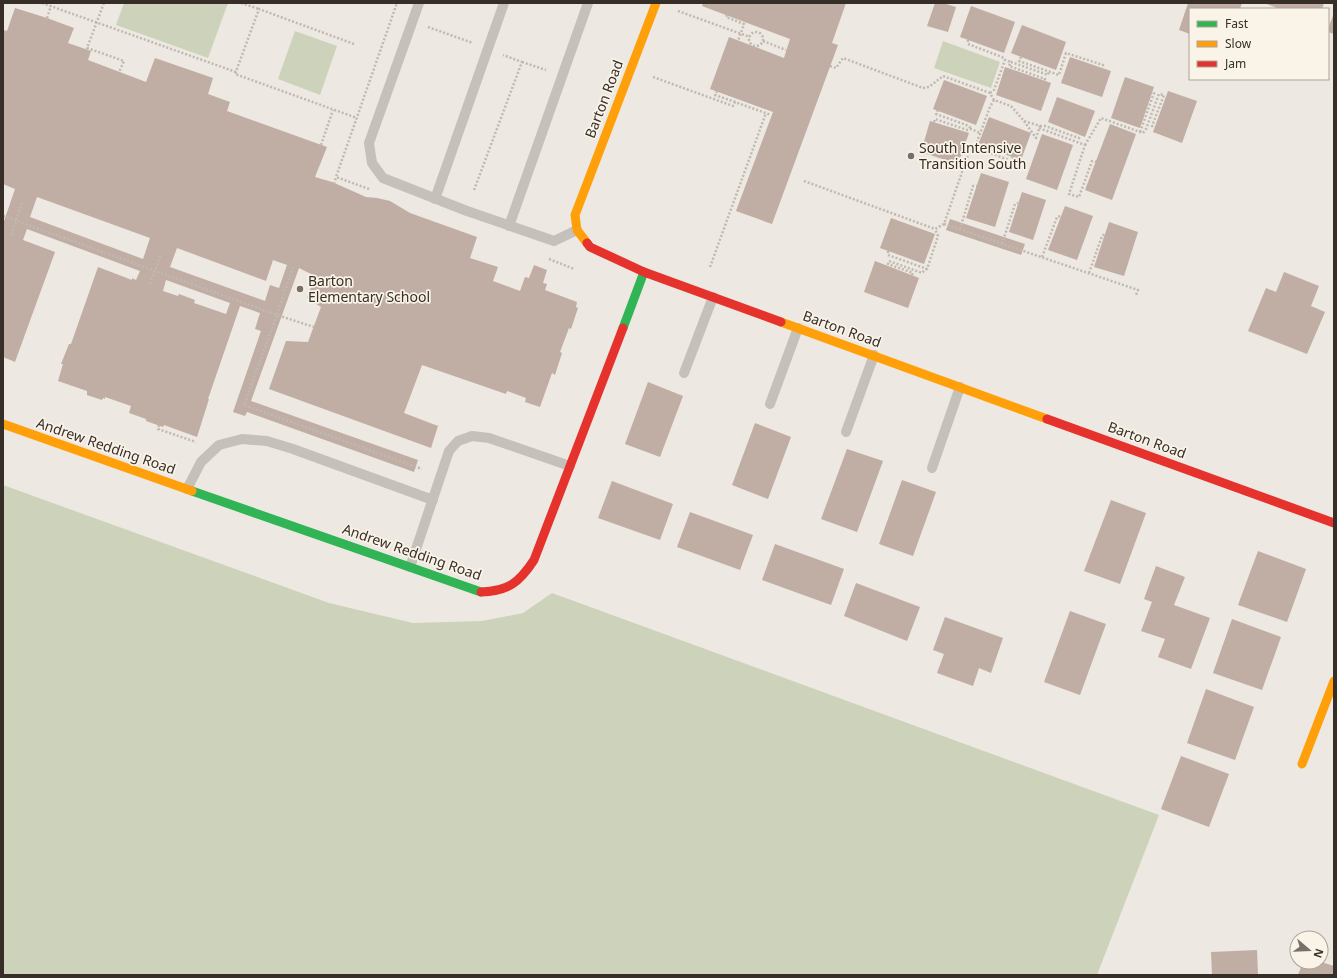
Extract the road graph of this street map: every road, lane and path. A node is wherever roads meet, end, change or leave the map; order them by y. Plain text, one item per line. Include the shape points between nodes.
1 (42, 3) edge
2 (104, 3) edge
3 (240, 3) edge
4 (397, 3) edge
5 (419, 3) edge
6 (504, 3) edge
7 (588, 3) edge
8 (656, 3) edge
9 (51, 6) junction
10 (259, 9) junction
11 (677, 11) dead end
12 (393, 15) dead end
13 (727, 15) dead end
14 (47, 18) dead end
15 (96, 23) junction
16 (428, 27) dead end
17 (741, 34) junction
18 (750, 37) junction
19 (968, 40) dead end
20 (738, 41) dead end
21 (763, 41) junction
22 (473, 43) dead end
23 (354, 44) dead end
24 (786, 50) dead end
25 (499, 53) dead end
26 (1021, 57) dead end
27 (1005, 60) junction
28 (522, 62) junction
29 (1011, 62) junction
30 (830, 66) dead end
31 (1102, 68) dead end
32 (1049, 71) junction
33 (119, 72) dead end
34 (236, 72) junction
35 (562, 76) junction
36 (652, 77) dead end
37 (1044, 80) dead end
38 (717, 91) dead end
39 (1152, 92) dead end
40 (990, 93) junction
41 (994, 100) junction
42 (735, 102) junction
43 (334, 110) junction
44 (938, 110) dead end
45 (766, 114) junction
46 (771, 115) dead end
47 (357, 118) dead end
48 (1024, 121) junction
49 (934, 122) dead end
50 (1039, 127) junction
51 (1155, 127) dead end
52 (971, 129) junction
53 (1140, 132) junction
54 (980, 133) junction
55 (1080, 135) dead end
56 (321, 145) dead end
57 (1085, 146) junction
58 (975, 147) junction
59 (1013, 157) dead end
60 (1096, 162) dead end
61 (336, 177) dead end
62 (804, 181) dead end
63 (334, 184) dead end
64 (977, 186) dead end
65 (474, 190) dead end
66 (435, 199) junction
67 (22, 203) dead end
68 (1018, 204) dead end
69 (3, 216) edge
70 (1061, 216) dead end
71 (17, 221) junction
72 (944, 224) junction
73 (509, 226) junction
74 (935, 229) junction
75 (960, 229) junction
76 (577, 230) junction
77 (1105, 234) dead end
78 (11, 235) dead end
79 (1002, 244) junction
80 (888, 251) dead end
81 (161, 254) dead end
82 (1042, 258) junction
83 (293, 267) dead end
84 (710, 267) dead end
85 (927, 269) junction
86 (155, 271) junction
87 (644, 272) junction
88 (1089, 273) junction
89 (912, 275) dead end
90 (150, 284) dead end
91 (1136, 295) dead end
92 (713, 297) junction
93 (277, 315) junction
94 (314, 327) dead end
95 (798, 328) junction
96 (874, 355) junction
97 (684, 373) dead end
98 (960, 387) junction
99 (770, 404) dead end
100 (3, 424) edge
101 (159, 425) dead end
102 (846, 432) dead end
103 (215, 449) junction
104 (570, 466) junction
105 (932, 468) dead end
106 (422, 469) dead end
107 (187, 489) junction
108 (433, 500) junction
109 (1334, 523) edge
110 (410, 567) junction
111 (1334, 681) edge
112 (1302, 764) dead end

1 - 9 path
2 - 15 path
3 - 10 path
4 - 12 path
5 - 66 lane via 369,143 372,163 383,178
6 - 66 lane
7 - 35 lane
8 - 76 street, Barton Road via 575,216
9 - 14 path
9 - 15 path
10 - 23 path
10 - 34 path
11 - 17 path
13 - 17 path via 726,18 744,24
15 - 33 path via 87,49 124,61
15 - 34 path
16 - 22 path
17 - 18 path
17 - 20 path
18 - 21 path via 752,45 758,45
18 - 21 path via 753,33 760,33
19 - 27 path via 968,44 1002,56
21 - 24 path
25 - 28 path
26 - 32 path via 1019,61
27 - 29 path
27 - 40 path via 994,90
28 - 35 path
28 - 65 path
29 - 32 path via 1048,75
29 - 37 path via 1009,66
30 - 40 path via 836,68 843,58 923,88 929,87 943,76
31 - 32 path via 1103,65 1066,53 1059,75
34 - 43 path via 235,74
35 - 73 lane
36 - 42 path via 733,106
38 - 42 path via 715,95
39 - 53 path via 1154,93
40 - 41 path
41 - 48 path via 1011,106
41 - 54 path
42 - 45 path
43 - 47 path
43 - 56 path
44 - 52 path via 936,114
45 - 46 path
45 - 84 path
48 - 50 path
48 - 50 path via 1036,138
49 - 52 path via 935,119 967,130
50 - 55 path via 1045,126 1079,138
50 - 57 path
51 - 53 path via 1152,126 1164,95 1159,94 1146,129 1143,133
52 - 54 path
53 - 57 path via 1101,118
54 - 58 path
57 - 60 path via 1069,194 1079,197 1092,161
58 - 59 path via 1011,160
58 - 72 path via 968,152
61 - 63 path
62 - 74 path
64 - 75 path via 973,186
66 - 73 lane
67 - 71 path
68 - 79 path via 1015,204
69 - 71 path
70 - 82 path via 1057,218
71 - 78 path
71 - 86 path
72 - 74 path
72 - 75 path
73 - 76 lane via 554,240
74 - 85 path via 938,236
75 - 79 path
76 - 87 street, Barton Road via 590,247
77 - 88 path via 1102,236
79 - 82 path
80 - 85 path via 888,255
81 - 86 path
82 - 88 path
83 - 93 path
85 - 89 path via 922,273 889,261 888,264 913,273
86 - 90 path
86 - 93 path
87 - 92 street, Barton Road
87 - 104 street, Andrew Redding Road
88 - 91 path via 1138,290
92 - 95 street, Barton Road
92 - 97 lane
93 - 94 path
93 - 106 path via 244,405
95 - 96 street, Barton Road
95 - 99 lane
96 - 98 street, Barton Road
96 - 102 lane
98 - 105 lane
98 - 109 street, Barton Road
100 - 107 street, Andrew Redding Road
101 - 103 path via 158,429
103 - 107 lane via 201,462
103 - 108 lane via 220,445 242,439 267,441
104 - 108 lane via 489,438 472,436 458,441 449,451
104 - 110 street, Andrew Redding Road via 534,560 525,575 512,585 497,591 481,592
107 - 110 street, Andrew Redding Road
108 - 110 lane
111 - 112 street

